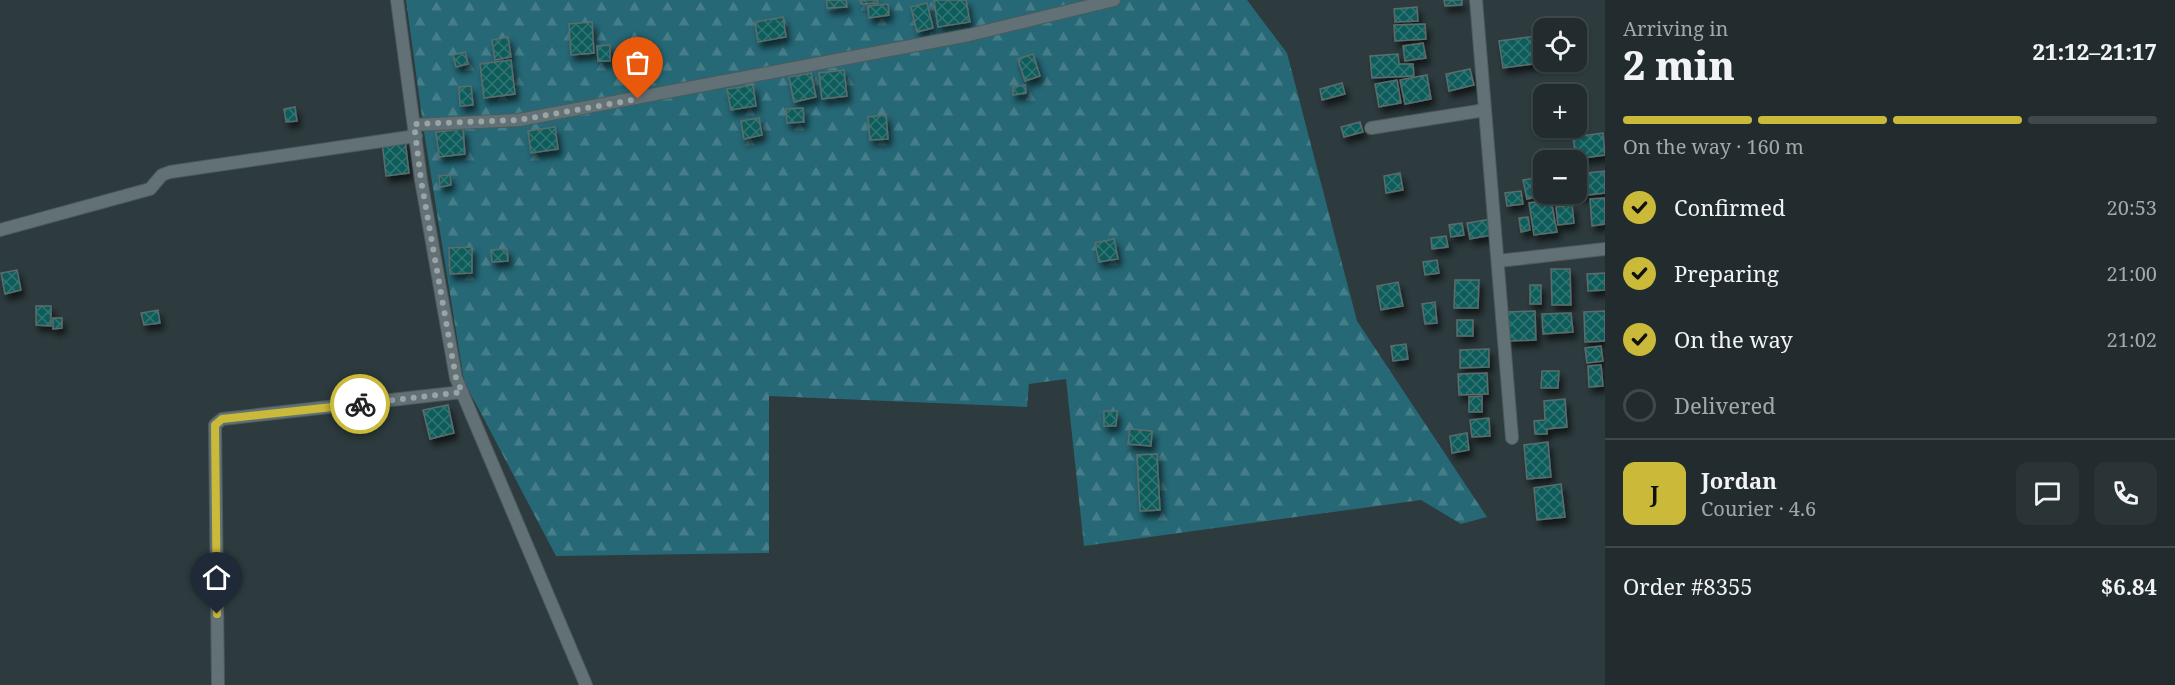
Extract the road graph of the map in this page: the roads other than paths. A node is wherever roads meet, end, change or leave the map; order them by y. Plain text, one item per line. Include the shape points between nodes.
1 (397, 0) edge
2 (1114, 0) edge
3 (1476, 0) edge
4 (1485, 110) junction
5 (1371, 128) dead end
6 (415, 130) junction
7 (0, 230) edge
8 (1605, 249) edge
9 (1498, 261) junction
10 (462, 392) junction
11 (1512, 438) dead end
12 (218, 685) edge
13 (586, 685) edge

1 - 6 street
2 - 6 street via 969,35 519,120
3 - 4 street
4 - 5 street
4 - 9 street
6 - 7 street via 170,172 150,189
6 - 10 street via 456,378
8 - 9 street
9 - 11 street
10 - 12 street via 222,419 215,425
10 - 13 street

